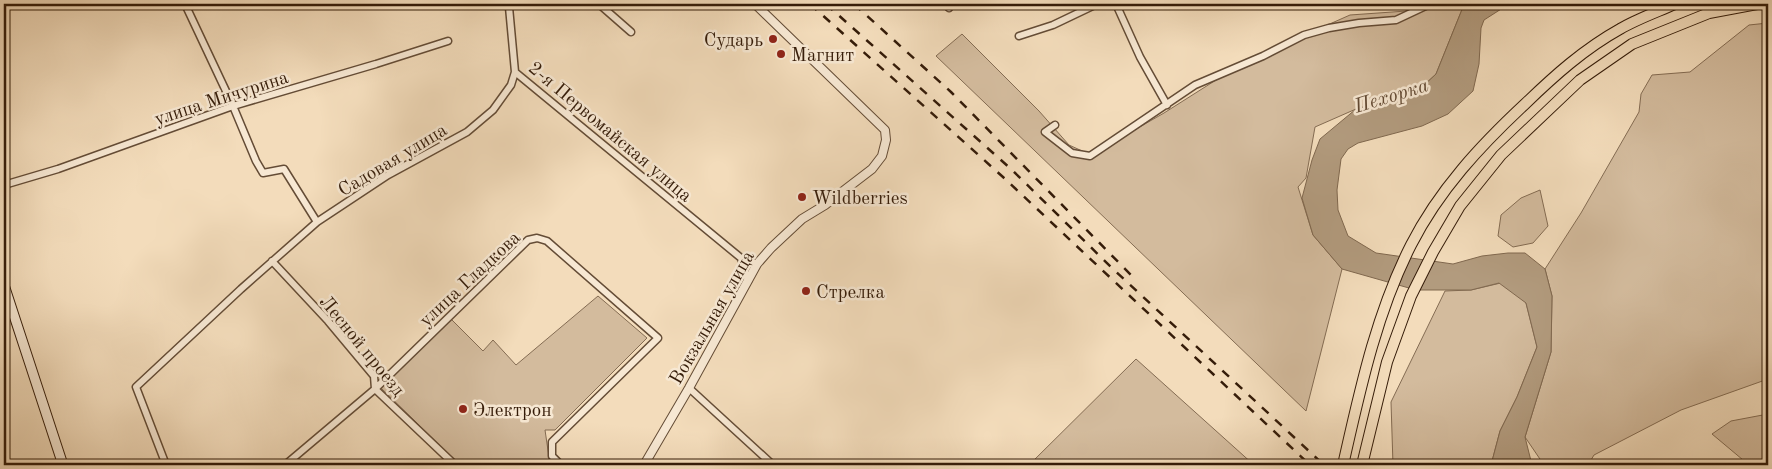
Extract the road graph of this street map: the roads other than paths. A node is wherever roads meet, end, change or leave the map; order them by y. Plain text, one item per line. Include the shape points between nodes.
1 (185, 4) edge
2 (599, 4) edge
3 (755, 4) edge
4 (1097, 4) edge
5 (1116, 4) edge
6 (1430, 4) edge
7 (1675, 4) edge
8 (1757, 4) edge
9 (508, 5) edge
10 (631, 32) dead end
11 (1019, 36) dead end
12 (448, 41) dead end
13 (515, 72) junction
14 (1167, 105) junction
15 (233, 106) junction
16 (1054, 125) dead end
17 (4, 185) edge
18 (317, 222) junction
19 (740, 258) junction
20 (272, 262) junction
21 (757, 264) junction
22 (748, 281) junction
23 (4, 285) edge
24 (689, 388) junction
25 (375, 389) junction
26 (63, 465) edge
27 (166, 465) edge
28 (284, 465) edge
29 (455, 465) edge
30 (561, 465) edge
31 (644, 465) edge
32 (772, 465) edge
33 (1343, 465) edge
34 (1362, 465) edge

1 - 15 street
2 - 10 street
3 - 21 street, Вокзальная улица via 885,130 886,140 882,156 872,169 825,206 802,219
4 - 11 street via 1053,26
5 - 14 street
6 - 14 street via 1396,20 1358,23 1304,35 1195,85
7 - 33 main road via 1620,29 1565,66 1489,138 1443,190 1411,244 1392,287 1368,354
8 - 34 main road via 1709,13 1632,44 1580,80 1501,155 1460,206 1411,296 1387,362
9 - 13 street, 2-я Первомайская улица
12 - 15 street, улица Мичурина
13 - 18 street, Садовая улица via 512,85 493,110 467,132 388,176
13 - 19 street, 2-я Первомайская улица
14 - 16 street via 1090,156 1072,153 1045,132
15 - 17 street, улица Мичурина
15 - 18 street via 263,173 284,169
18 - 20 street, Садовая улица
19 - 21 street, 2-я Первомайская улица
19 - 22 street
20 - 25 street, Лесной проезд via 374,376
20 - 27 street, Садовая улица via 136,387
21 - 22 street, Вокзальная улица
22 - 24 street, Вокзальная улица
23 - 26 main road
24 - 31 street, Вокзальная улица
24 - 32 street
25 - 28 street, улица Гладкова
25 - 29 street, Лесной проезд
25 - 30 street, улица Гладкова via 528,240 547,240 658,338 552,442 552,456

